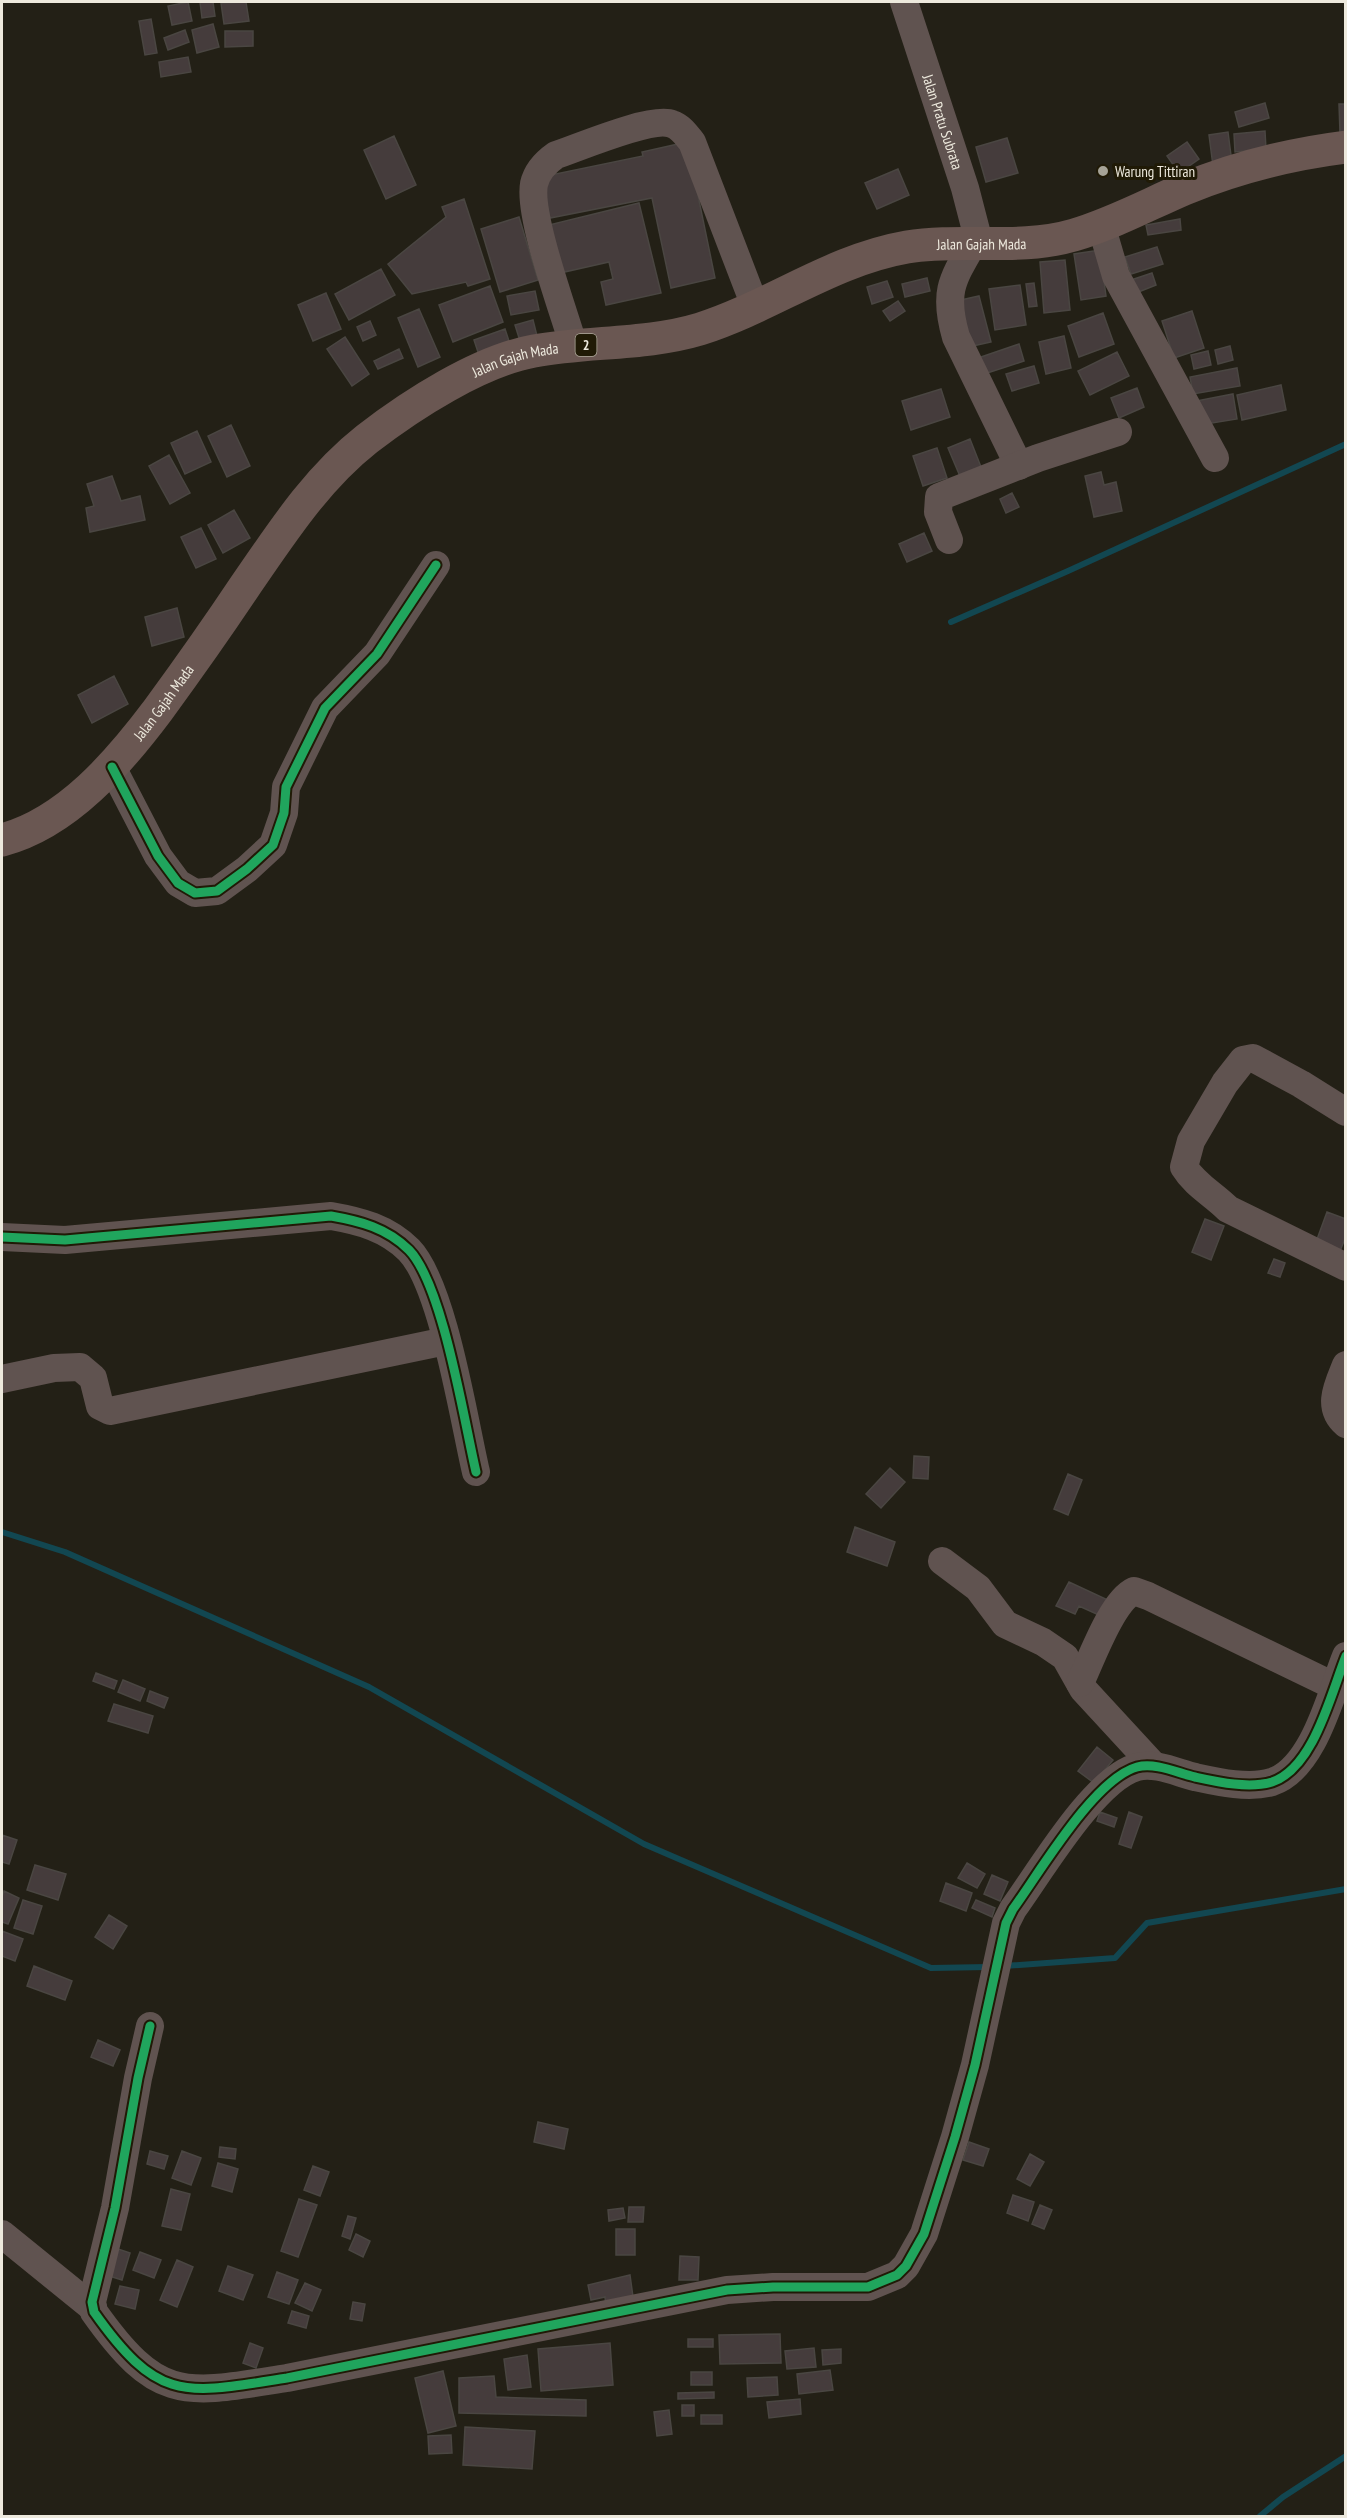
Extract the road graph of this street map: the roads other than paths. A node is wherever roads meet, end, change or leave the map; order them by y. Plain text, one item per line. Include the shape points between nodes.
1 (904, 2) edge
2 (1346, 147) edge
3 (1101, 225) junction
4 (976, 242) junction
5 (755, 306) junction
6 (574, 347) junction
7 (1119, 432) dead end
8 (1215, 458) dead end
9 (1019, 466) junction
10 (949, 540) dead end
11 (436, 565) dead end
12 (112, 767) junction
13 (2, 840) edge
14 (1346, 1112) edge
15 (2, 1237) edge
16 (1346, 1267) edge
17 (446, 1341) junction
18 (1346, 1365) edge
19 (2, 1379) edge
20 (1346, 1424) edge
21 (476, 1472) dead end
22 (942, 1561) dead end
23 (1346, 1656) edge
24 (1080, 1683) junction
25 (1334, 1686) junction
26 (1154, 1766) junction
27 (150, 2026) dead end
28 (2, 2234) edge
29 (93, 2308) junction

1 - 4 street, Jalan Pratu Subrata via 965,188
2 - 3 highway, Jalan Gajah Mada / 2 via 1237,171
3 - 4 highway, Jalan Gajah Mada / 2 via 1053,240
3 - 8 street via 1116,276
4 - 5 highway, Jalan Gajah Mada / 2 via 912,246 878,253 831,269
4 - 9 street via 950,290 951,320
5 - 6 highway, Jalan Gajah Mada / 2 via 693,331
5 - 6 street via 692,142 672,124 651,123 556,155 536,178 536,215
6 - 12 highway, Jalan Gajah Mada / 2 via 528,352 488,365 420,402 343,459 313,491 195,659
7 - 9 street
9 - 10 street via 939,497 938,512
11 - 12 street via 377,654 325,708 286,787 284,813 273,845 217,891 195,893 178,882 158,856
12 - 13 highway, Jalan Gajah Mada / 2 via 74,802
14 - 16 street via 1253,1058 1244,1060 1225,1083 1191,1141 1184,1167 1193,1181 1228,1209
15 - 17 street via 65,1240 331,1216 365,1222 393,1236 410,1251 425,1275
17 - 19 street via 110,1411 100,1406 93,1378 80,1367
17 - 21 street
18 - 20 street via 1335,1395 1335,1412
22 - 24 street via 978,1588 1002,1621 1065,1657
23 - 25 street
24 - 25 street via 1117,1607 1134,1591
24 - 26 street
25 - 26 street via 1307,1749 1280,1778 1255,1784 1234,1783
26 - 29 street via 1138,1766 1125,1772 1095,1796 1013,1910 1002,1935 967,2097 924,2234 906,2266 886,2281 868,2286 716,2292 372,2363 207,2389 181,2387 153,2378 125,2351
27 - 29 street
28 - 29 street

